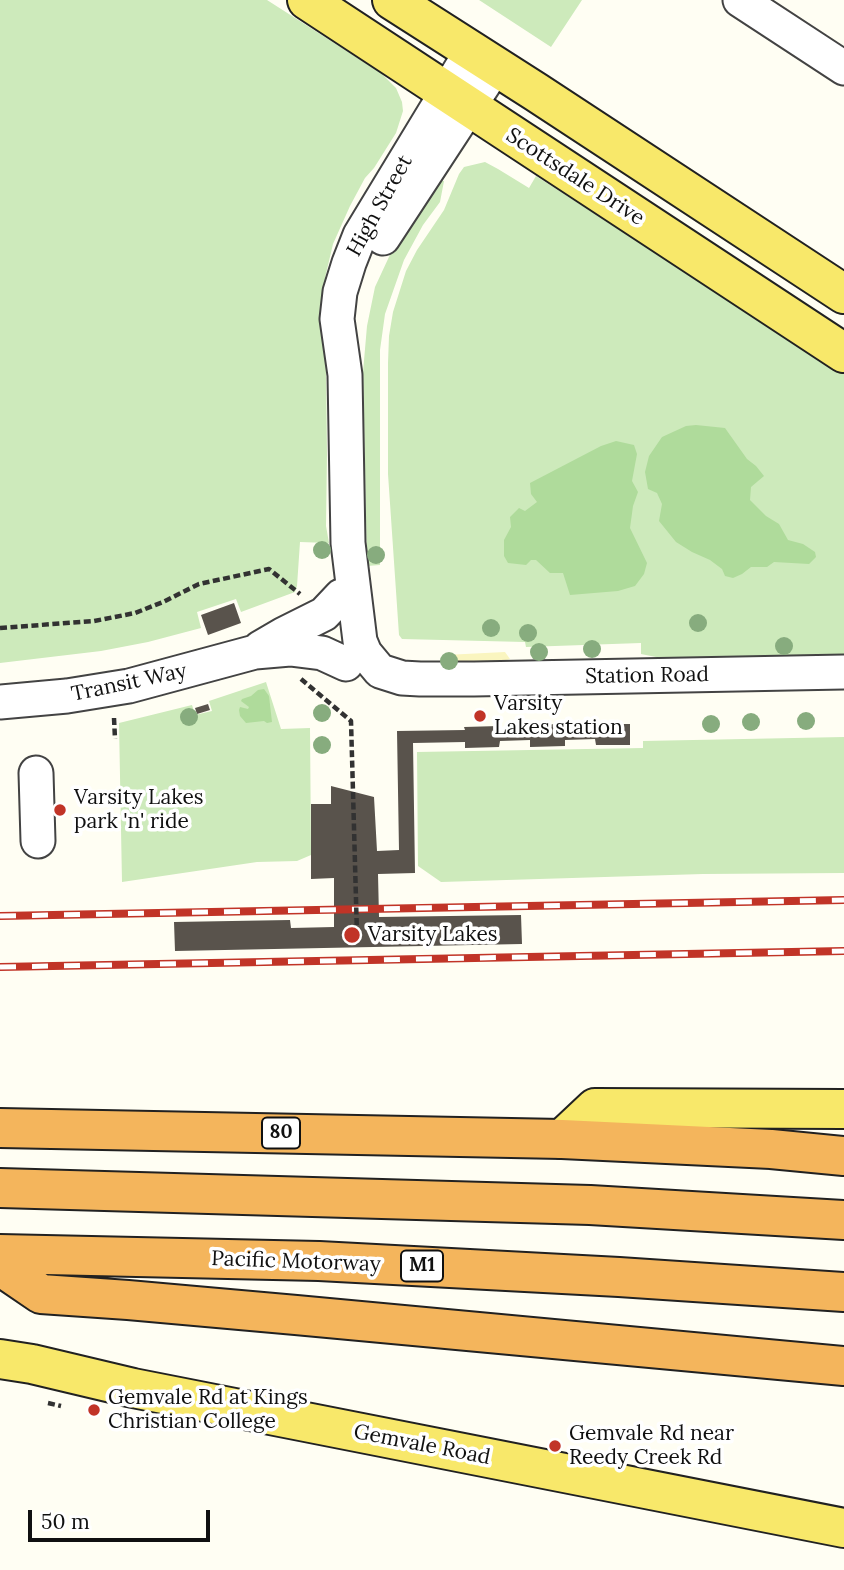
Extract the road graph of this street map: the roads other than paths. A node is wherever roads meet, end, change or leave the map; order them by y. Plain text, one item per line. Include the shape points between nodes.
1 (307, 0) edge
2 (392, 0) edge
3 (740, 0) edge
4 (483, 59) junction
5 (844, 68) edge
6 (458, 99) junction
7 (844, 294) edge
8 (844, 353) edge
9 (348, 544) junction
10 (341, 596) junction
11 (255, 652) junction
12 (346, 664) junction
13 (844, 672) edge
14 (844, 695) edge
15 (0, 702) edge
16 (36, 773) dead end
17 (38, 841) dead end
18 (844, 1109) edge
19 (0, 1128) edge
20 (562, 1139) junction
21 (844, 1156) edge
22 (0, 1188) edge
23 (844, 1220) edge
24 (0, 1254) edge
25 (0, 1266) edge
26 (844, 1292) edge
27 (0, 1359) edge
28 (844, 1366) edge
29 (844, 1528) edge

1 - 6 main road, Scottsdale Drive
2 - 4 main road
3 - 5 street
4 - 6 street, High Street
4 - 7 main road
6 - 8 main road, Scottsdale Drive
6 - 9 street, High Street via 379,245 362,296 345,375
9 - 10 street
9 - 13 street, Station Road via 360,641 380,671 402,678
10 - 11 street, Transit Way via 324,614
10 - 12 street via 338,642
11 - 12 street, Transit Way via 290,649 322,653
11 - 15 street, Transit Way via 129,686
12 - 14 street, Station Road via 362,685 399,699
16 - 17 street
18 - 20 main road via 595,1108
19 - 20 highway, 80
20 - 21 highway, 80
22 - 23 highway via 590,1205
24 - 26 highway, Pacific Motorway / M1 via 319,1261
25 - 28 highway via 41,1294
27 - 29 main road, Gemvale Road

